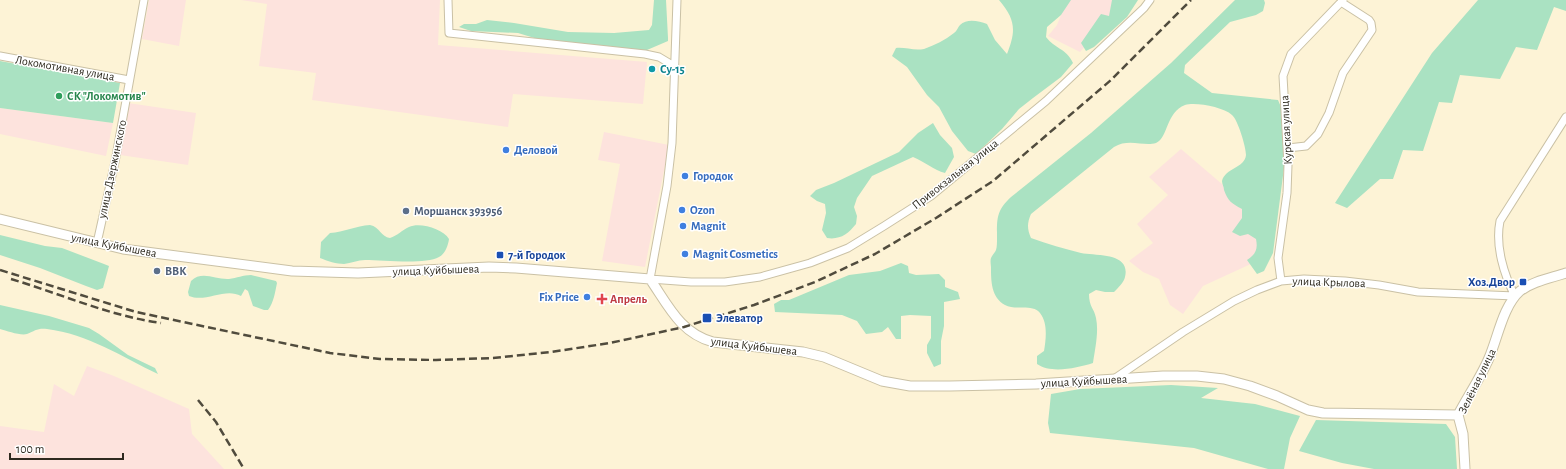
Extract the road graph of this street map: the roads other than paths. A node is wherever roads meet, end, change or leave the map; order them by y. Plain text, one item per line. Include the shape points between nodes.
1 (144, 0) edge
2 (448, 0) edge
3 (677, 0) edge
4 (1150, 0) edge
5 (1342, 1) edge
6 (0, 56) edge
7 (674, 66) junction
8 (129, 80) junction
9 (1566, 117) edge
10 (1288, 148) junction
11 (0, 219) edge
12 (97, 243) junction
13 (1566, 273) edge
14 (650, 279) junction
15 (1281, 281) junction
16 (1515, 296) junction
17 (1113, 380) junction
18 (1458, 415) junction
19 (1465, 469) edge

1 - 8 street, улица Дзержинского
2 - 7 street via 449,33 645,54 659,57
3 - 7 street
4 - 14 street, Привокзальная улица via 1046,101 931,196 848,248 810,263 760,277 724,282
5 - 10 street, Курская улица via 1291,54 1283,76
5 - 10 street via 1369,20 1372,30 1343,73 1329,113 1318,134 1306,146
6 - 8 street, Локомотивная улица
7 - 14 street via 667,186
8 - 12 street, улица Дзержинского
9 - 16 street via 1500,221 1502,256
10 - 15 street, Курская улица via 1287,192 1278,258
11 - 12 street, улица Куйбышева
12 - 14 street, улица Куйбышева via 180,257 292,271 358,273 489,267
13 - 16 street via 1538,281
14 - 17 street, улица Куйбышева via 684,327 702,339 803,352 824,357 882,381 910,386 950,386
15 - 16 street, улица Крылова via 1345,281 1418,292
15 - 17 street, улица Крылова via 1234,301
16 - 18 street, Зелёная улица via 1504,317 1489,358
17 - 18 street, улица Куйбышева via 1197,376 1224,379 1250,386 1308,410 1323,413
18 - 19 street, Зелёная улица via 1463,434

